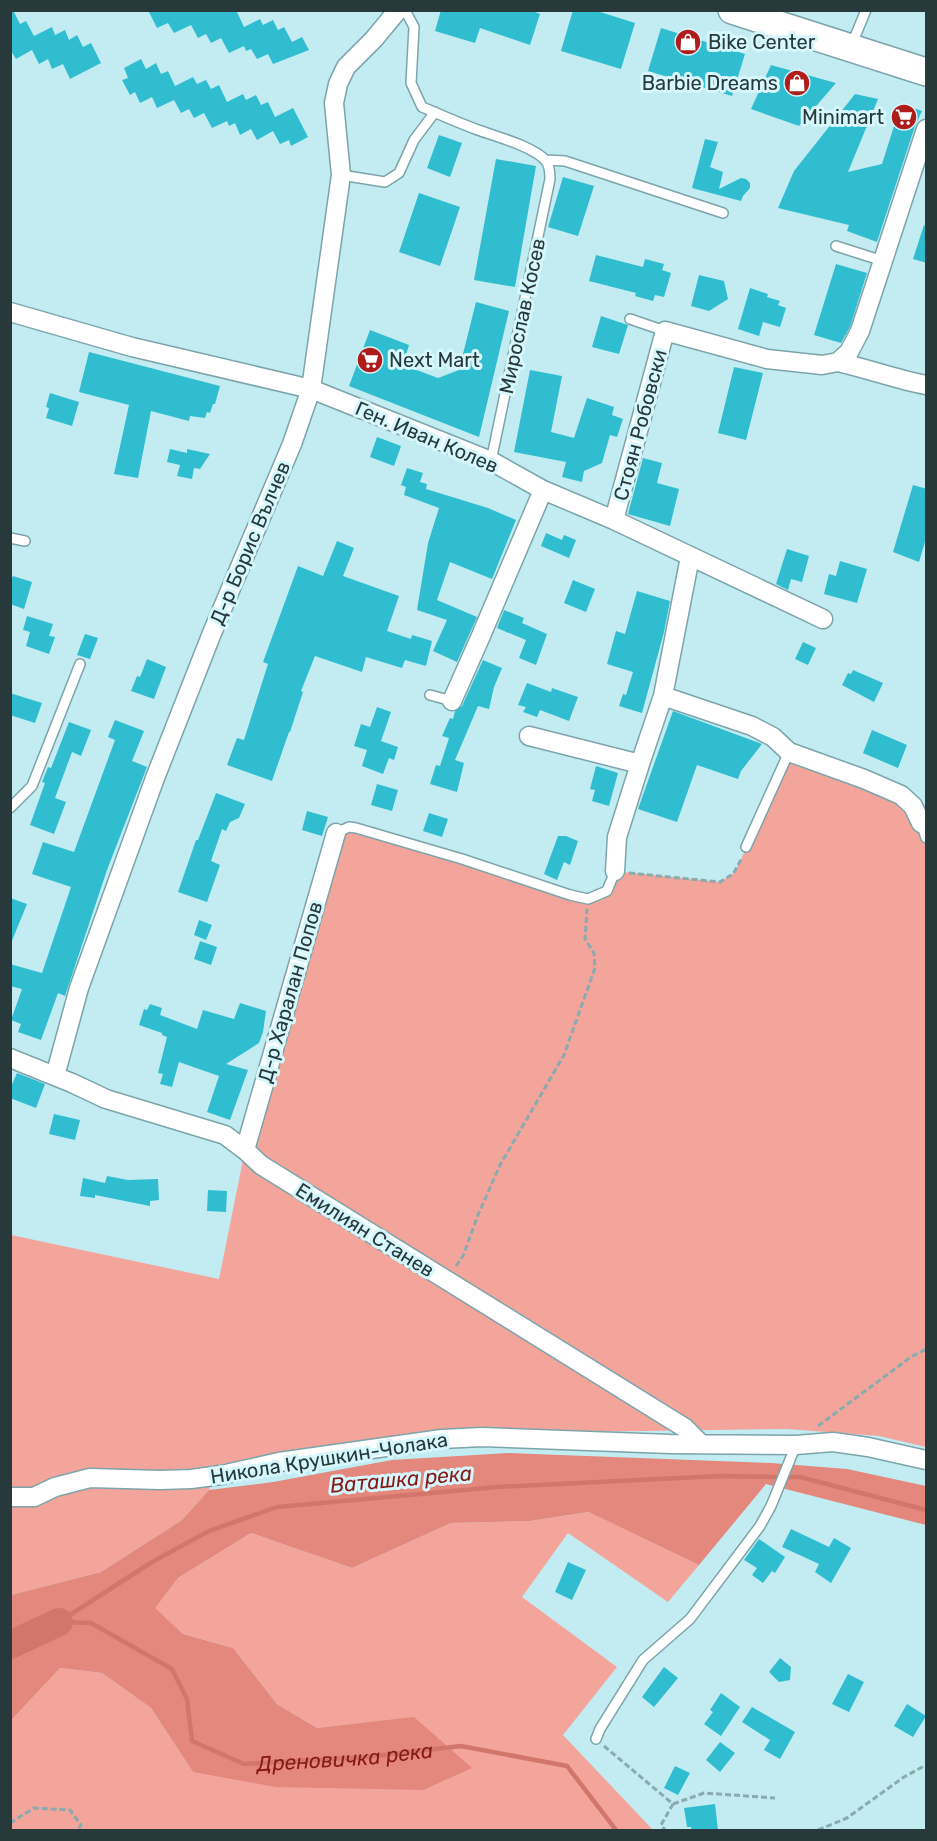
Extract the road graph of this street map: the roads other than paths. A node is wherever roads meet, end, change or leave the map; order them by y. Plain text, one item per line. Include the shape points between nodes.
1 (398, 10) edge
2 (405, 10) edge
3 (732, 10) edge
4 (866, 10) edge
5 (850, 48) junction
6 (927, 72) edge
7 (435, 112) junction
8 (927, 129) edge
9 (546, 160) junction
10 (341, 175) junction
11 (723, 213) dead end
12 (836, 246) dead end
13 (883, 261) junction
14 (10, 312) edge
15 (630, 319) dead end
16 (665, 331) junction
17 (838, 362) junction
18 (927, 386) edge
19 (311, 389) junction
20 (491, 461) junction
21 (543, 490) junction
22 (614, 520) junction
23 (10, 538) edge
24 (25, 541) dead end
25 (690, 557) junction
26 (823, 619) dead end
27 (81, 664) dead end
28 (430, 695) dead end
29 (663, 696) junction
30 (452, 701) joint
31 (529, 735) dead end
32 (789, 752) junction
33 (639, 764) junction
34 (10, 808) edge
35 (924, 831) edge
36 (336, 834) joint
37 (746, 847) road end
38 (615, 871) joint
39 (10, 1058) edge
40 (55, 1076) junction
41 (245, 1150) junction
42 (700, 1443) junction
43 (796, 1445) junction
44 (927, 1460) edge
45 (10, 1497) edge
46 (596, 1739) road end

1 - 10 street, Д-р Борис Вълчев via 346,67 338,84 334,103
2 - 7 lane via 414,27 411,83 422,107
3 - 5 main road
4 - 5 lane
5 - 6 main road
7 - 9 lane via 506,139
7 - 10 lane via 414,140 399,173 385,182
8 - 13 street
9 - 11 lane via 565,161
9 - 20 lane, Мирослав Косев via 550,179
10 - 19 street, Д-р Борис Вълчев
12 - 13 lane
13 - 17 street via 860,331 849,352
14 - 19 street, Ген. Иван Колев via 132,347
15 - 16 lane
16 - 17 street via 774,360 822,365
16 - 22 street, Стоян Робовски
17 - 18 street
19 - 20 street, Ген. Иван Колев
19 - 40 street, Д-р Борис Вълчев via 154,777 79,988
20 - 21 street, Ген. Иван Колев
21 - 22 street, Ген. Иван Колев
21 - 30 street
22 - 25 street, Ген. Иван Колев
23 - 24 lane
25 - 26 street, Ген. Иван Колев
25 - 29 street
27 - 34 lane via 32,786
28 - 30 lane
29 - 32 street via 752,726 773,737
29 - 33 street
31 - 33 street
32 - 35 street via 902,795 913,806
32 - 37 lane
33 - 38 street via 617,837
36 - 38 lane via 356,828 588,899 608,891
36 - 41 street, Д-р Харалан Попов
39 - 40 street, Емилиян Станев
40 - 41 street, Емилиян Станев via 106,1099 225,1135
41 - 42 street, Емилиян Станев via 261,1165 355,1225 685,1428
42 - 43 street, Никола Крушкин-Чолака
42 - 45 street, Никола Крушкин-Чолака via 442,1439 191,1479 90,1478 34,1497
43 - 44 street, Никола Крушкин-Чолака via 851,1444
43 - 46 lane via 760,1526 690,1619 643,1660

